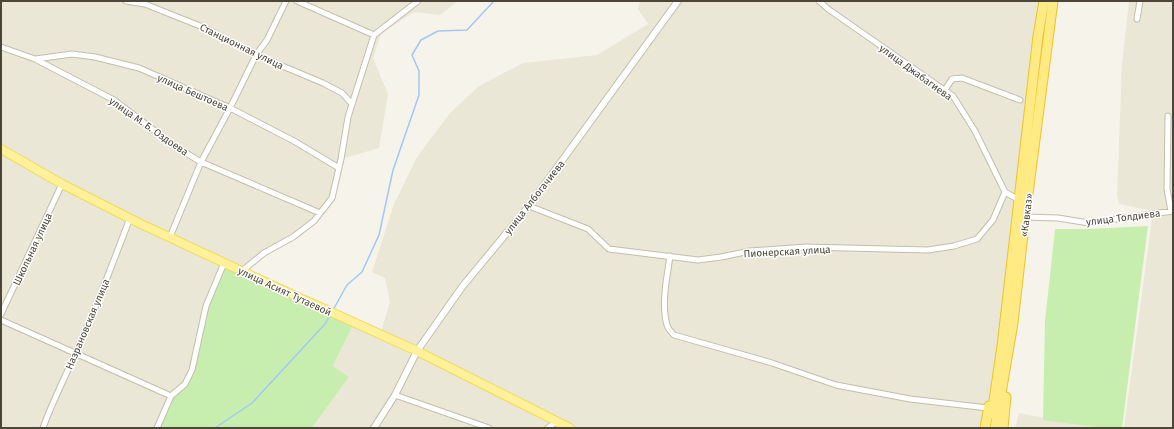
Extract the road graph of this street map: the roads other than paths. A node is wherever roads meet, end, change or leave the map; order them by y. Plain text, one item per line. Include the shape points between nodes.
1 (126, 1) edge
2 (286, 1) edge
3 (297, 1) edge
4 (418, 1) edge
5 (678, 1) edge
6 (819, 1) edge
7 (1044, 1) edge
8 (1053, 1) edge
9 (1140, 1) edge
10 (1136, 19) dead end
11 (374, 35) junction
12 (1, 47) edge
13 (256, 55) junction
14 (36, 59) junction
15 (945, 90) junction
16 (1020, 100) dead end
17 (352, 104) junction
18 (230, 108) junction
19 (1168, 116) dead end
20 (1, 149) edge
21 (201, 162) junction
22 (339, 168) junction
23 (62, 184) junction
24 (1005, 192) junction
25 (1019, 200) junction
26 (529, 206) junction
27 (1172, 211) edge
28 (320, 213) junction
29 (1025, 217) junction
30 (130, 218) junction
31 (170, 237) junction
32 (670, 256) junction
33 (224, 263) junction
34 (242, 271) junction
35 (1, 314) edge
36 (1, 320) edge
37 (1002, 346) junction
38 (417, 351) junction
39 (76, 353) junction
40 (1008, 356) junction
41 (395, 395) junction
42 (171, 396) junction
43 (988, 408) junction
44 (557, 421) junction
45 (43, 428) edge
46 (157, 428) edge
47 (374, 428) edge
48 (489, 428) edge
49 (548, 428) edge
50 (570, 428) edge
51 (985, 428) edge
52 (990, 428) edge
53 (996, 428) edge
54 (1003, 428) edge

1 - 13 street, Станционная улица via 145,4 205,28
2 - 13 street via 267,40
3 - 11 street
4 - 11 street
5 - 26 street, улица Албогачиева
6 - 15 street, улица Джабагиева
7 - 25 highway, «Кавказ»
8 - 29 highway, «Кавказ»
9 - 10 street
11 - 17 street
12 - 14 street, улица М. Б. Оздоева
13 - 17 street, Станционная улица via 323,83 342,93
13 - 18 street
14 - 18 street, улица Бештоева via 72,54 139,68
14 - 21 street, улица М. Б. Оздоева via 114,100 176,147
15 - 16 street via 952,79 962,78
15 - 24 street, улица Джабагиева via 953,96 975,131
17 - 22 street
18 - 21 street
18 - 22 street, улица Бештоева
19 - 27 street via 1168,189
20 - 23 main road, улица Асият Тутаевой
21 - 28 street, улица М. Б. Оздоева
21 - 31 street
22 - 28 street via 332,198
23 - 30 main road, улица Асият Тутаевой
23 - 35 street, Школьная улица
24 - 25 street
24 - 32 street, Пионерская улица via 994,220 977,239 954,246 928,250 806,248 750,251 698,260
25 - 37 highway, «Кавказ»
26 - 32 street, Пионерская улица via 588,229 608,249
26 - 38 street, улица Албогачиева via 462,287
27 - 29 street, улица Толдиева via 1089,223 1058,218
28 - 34 street via 293,237
29 - 40 highway, «Кавказ»
30 - 31 main road, улица Асият Тутаевой
30 - 39 street, Назрановская улица
31 - 33 main road, улица Асият Тутаевой
32 - 43 street via 665,287 665,311 667,326 674,335 772,363 836,385 910,399
33 - 34 main road, улица Асият Тутаевой
33 - 42 street via 206,306 192,370 185,384
34 - 38 main road, улица Асият Тутаевой
36 - 39 street
37 - 43 highway
37 - 52 highway, «Кавказ»
38 - 41 street, улица Албогачиева
38 - 44 main road, улица Асият Тутаевой
39 - 42 street
39 - 45 street, Назрановская улица via 50,407
40 - 53 highway, «Кавказ»
40 - 54 highway
41 - 47 street, улица Албогачиева
41 - 48 street
42 - 46 street
43 - 51 highway
44 - 49 street
44 - 50 main road, улица Асият Тутаевой

